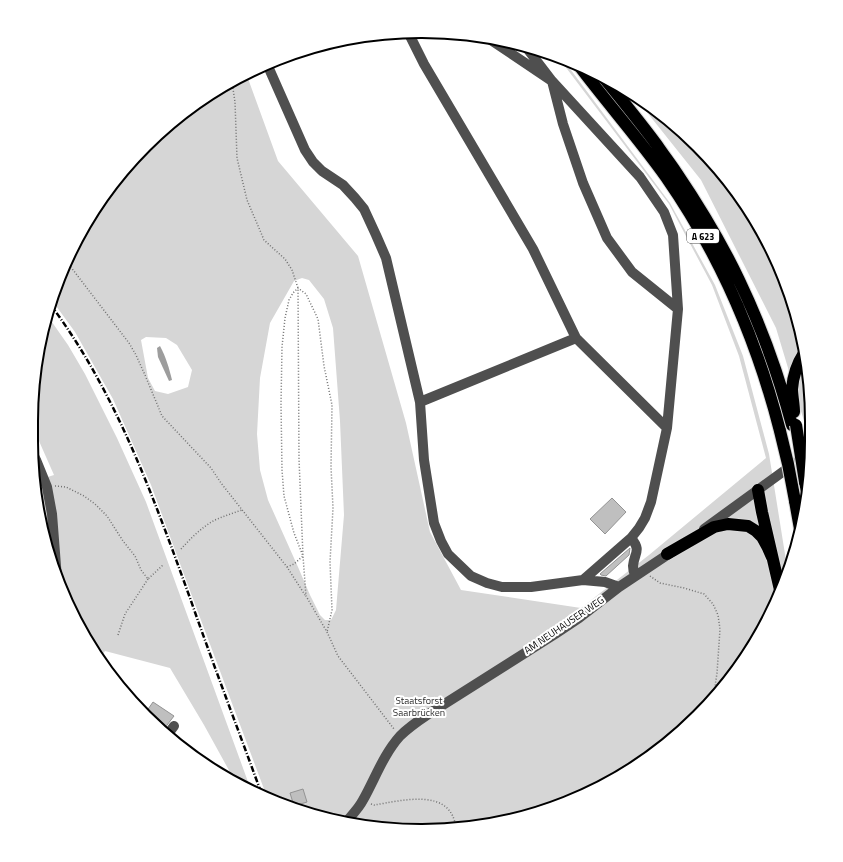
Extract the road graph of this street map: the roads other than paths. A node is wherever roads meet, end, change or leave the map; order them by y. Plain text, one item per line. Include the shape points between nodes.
1 (411, 38) edge
2 (500, 46) edge
3 (532, 54) edge
4 (269, 70) edge
5 (587, 76) edge
6 (552, 80) junction
7 (613, 89) edge
8 (678, 309) junction
9 (576, 338) junction
10 (800, 360) edge
11 (420, 402) junction
12 (794, 425) junction
13 (668, 428) junction
14 (804, 456) edge
15 (39, 468) edge
16 (803, 474) edge
17 (758, 490) junction
18 (798, 516) edge
19 (631, 538) junction
20 (55, 554) edge
21 (667, 554) junction
22 (772, 557) junction
23 (639, 573) junction
24 (583, 580) junction
25 (778, 582) edge
26 (619, 587) junction
27 (349, 817) edge

1 - 9 street via 533,249
2 - 6 street
3 - 6 street
4 - 11 street via 305,150 322,171 343,185 355,198 364,209 376,235 386,258
5 - 18 highway, A 623, bridge via 666,178 708,244 749,333 766,381 788,464
6 - 8 street via 563,124 583,183 607,238 632,272
6 - 8 street via 640,177 664,212 673,235
7 - 12 highway, A 623 via 676,171 717,237 760,328
8 - 13 street
9 - 11 street
9 - 13 street
10 - 12 highway via 792,389
11 - 24 street via 424,460 434,523 448,554 471,576 502,587 531,587
12 - 16 highway, bridge
13 - 19 street via 651,502 645,518
14 - 17 street, AM NEUHAUSER WEG
15 - 20 street via 47,487 52,514
17 - 21 street, AM NEUHAUSER WEG
17 - 22 highway
19 - 23 street via 637,548 633,567
19 - 24 street
21 - 22 highway via 714,527 728,524 748,526 756,531
21 - 23 street, AM NEUHAUSER WEG
22 - 25 highway
23 - 26 street, AM NEUHAUSER WEG
24 - 26 street via 606,582
26 - 27 street, AM NEUHAUSER WEG via 579,618 426,715 400,736

